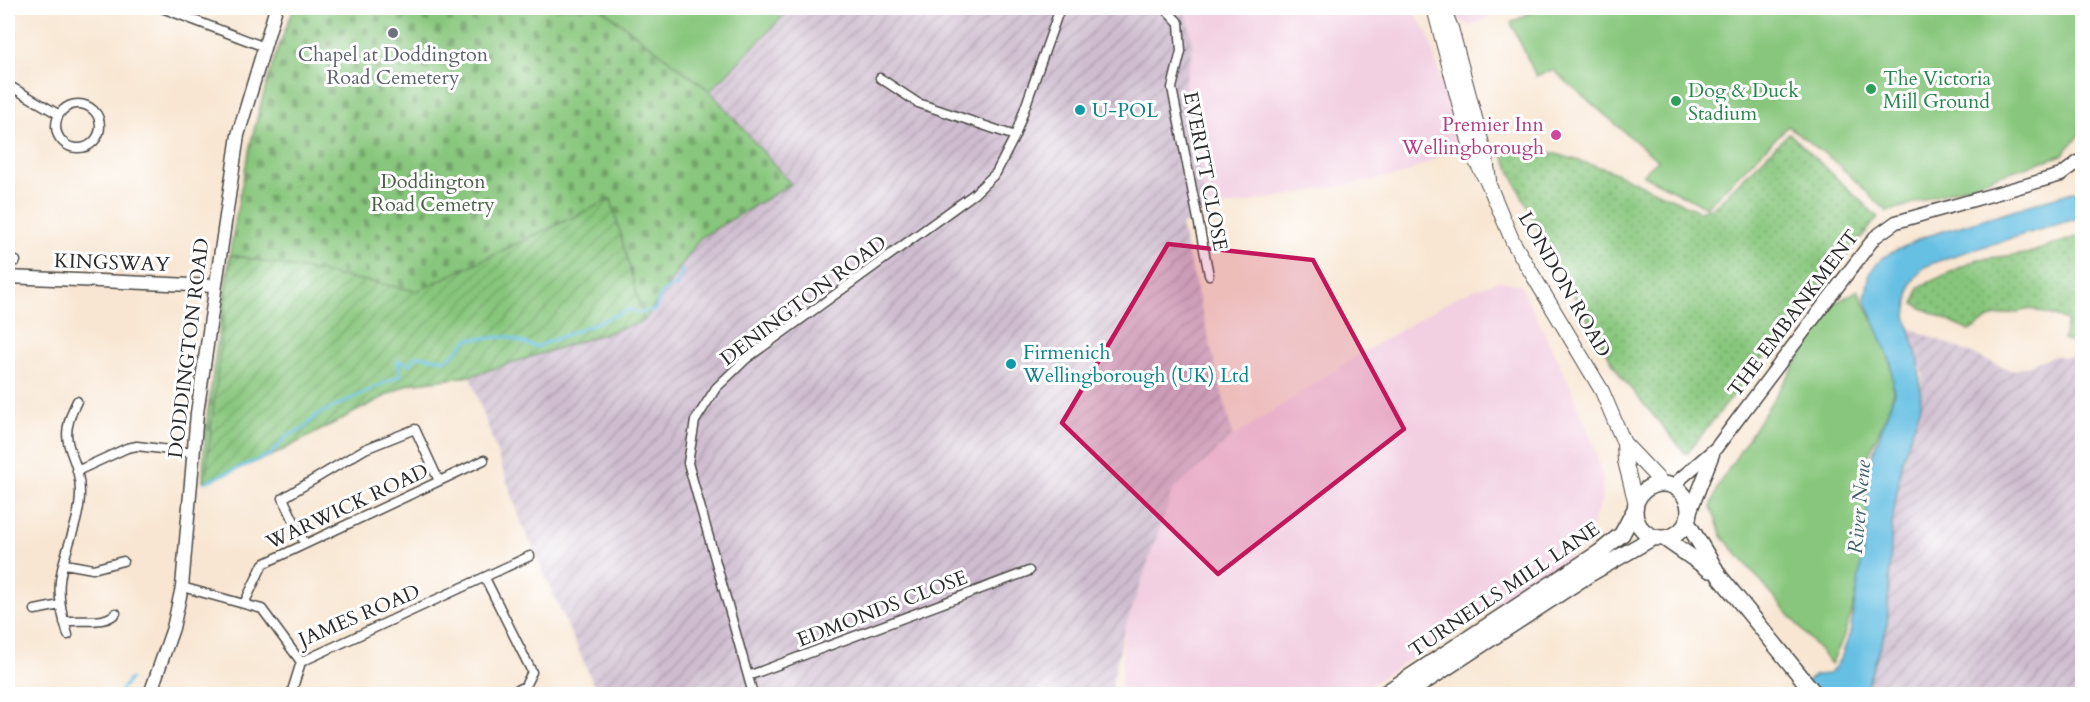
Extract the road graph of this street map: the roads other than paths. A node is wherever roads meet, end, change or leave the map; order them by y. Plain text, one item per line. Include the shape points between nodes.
1 (162, 8) edge
2 (276, 8) edge
3 (1060, 8) edge
4 (1165, 8) edge
5 (1435, 8) edge
6 (262, 46) junction
7 (880, 78) dead end
8 (8, 85) edge
9 (58, 114) junction
10 (1015, 136) junction
11 (2082, 159) edge
12 (1209, 275) dead end
13 (8, 277) edge
14 (215, 286) junction
15 (8, 291) edge
16 (77, 401) dead end
17 (1624, 443) junction
18 (1716, 448) junction
19 (194, 453) junction
20 (484, 460) dead end
21 (77, 471) junction
22 (439, 481) junction
23 (1667, 485) junction
24 (1636, 506) junction
25 (1688, 518) junction
26 (1659, 537) junction
27 (305, 544) junction
28 (530, 556) dead end
29 (123, 561) dead end
30 (65, 564) junction
31 (1029, 571) dead end
32 (1720, 577) junction
33 (485, 578) junction
34 (182, 587) junction
35 (244, 603) junction
36 (60, 605) junction
37 (35, 610) dead end
38 (116, 613) dead end
39 (64, 622) junction
40 (68, 635) dead end
41 (301, 663) junction
42 (748, 676) junction
43 (150, 694) edge
44 (291, 694) edge
45 (508, 694) edge
46 (753, 694) edge
47 (1384, 694) edge
48 (1406, 694) edge
49 (1815, 694) edge

1 - 6 street
2 - 6 street, DODDINGTON ROAD
3 - 10 street, DENINGTON ROAD
4 - 12 street, EVERITT CLOSE via 1179,23 1181,51 1172,88
5 - 17 main road, LONDON ROAD via 1477,164 1490,185 1512,242 1602,391
6 - 14 street, DODDINGTON ROAD via 240,124
7 - 10 street via 918,103
8 - 9 street
9 - 9 street via 73,103 91,107 101,120 99,136 89,147 72,148 60,140 55,128
10 - 42 street, DENINGTON ROAD via 996,173 974,194 746,359 716,388 695,421 688,463
11 - 18 street, THE EMBANKMENT via 2061,175 1896,222 1875,237
13 - 14 street, KINGSWAY
13 - 15 street
14 - 19 street, DODDINGTON ROAD
16 - 21 street via 67,421 65,439
17 - 23 main road, LONDON ROAD
17 - 24 main road, LONDON ROAD
18 - 23 street, THE EMBANKMENT
18 - 25 street, THE EMBANKMENT
19 - 21 street via 137,446
19 - 34 street, DODDINGTON ROAD
20 - 22 street, WARWICK ROAD
21 - 30 street via 79,517
22 - 27 street, WARWICK ROAD
22 - 27 street via 415,429 365,449 283,498
23 - 24 highway via 1644,491
23 - 25 highway via 1685,495
24 - 26 highway via 1641,528
24 - 47 highway, TURNELLS MILL LANE via 1622,534 1599,552
25 - 26 highway via 1678,534
25 - 32 highway
26 - 32 highway
26 - 48 highway, TURNELLS MILL LANE via 1596,570
27 - 35 street, WARWICK ROAD via 263,564
28 - 33 street, JAMES ROAD
29 - 30 street via 93,569
30 - 36 street via 60,580
31 - 42 street, EDMONDS CLOSE
32 - 49 highway
33 - 41 street, JAMES ROAD
33 - 45 street via 532,672 525,686
34 - 35 street, JAMES ROAD
34 - 43 street, DODDINGTON ROAD via 173,628
35 - 41 street, JAMES ROAD via 261,609
36 - 37 street
36 - 39 street
38 - 39 street via 99,621 81,618
39 - 40 street
41 - 44 street
42 - 46 street, DENINGTON ROAD

